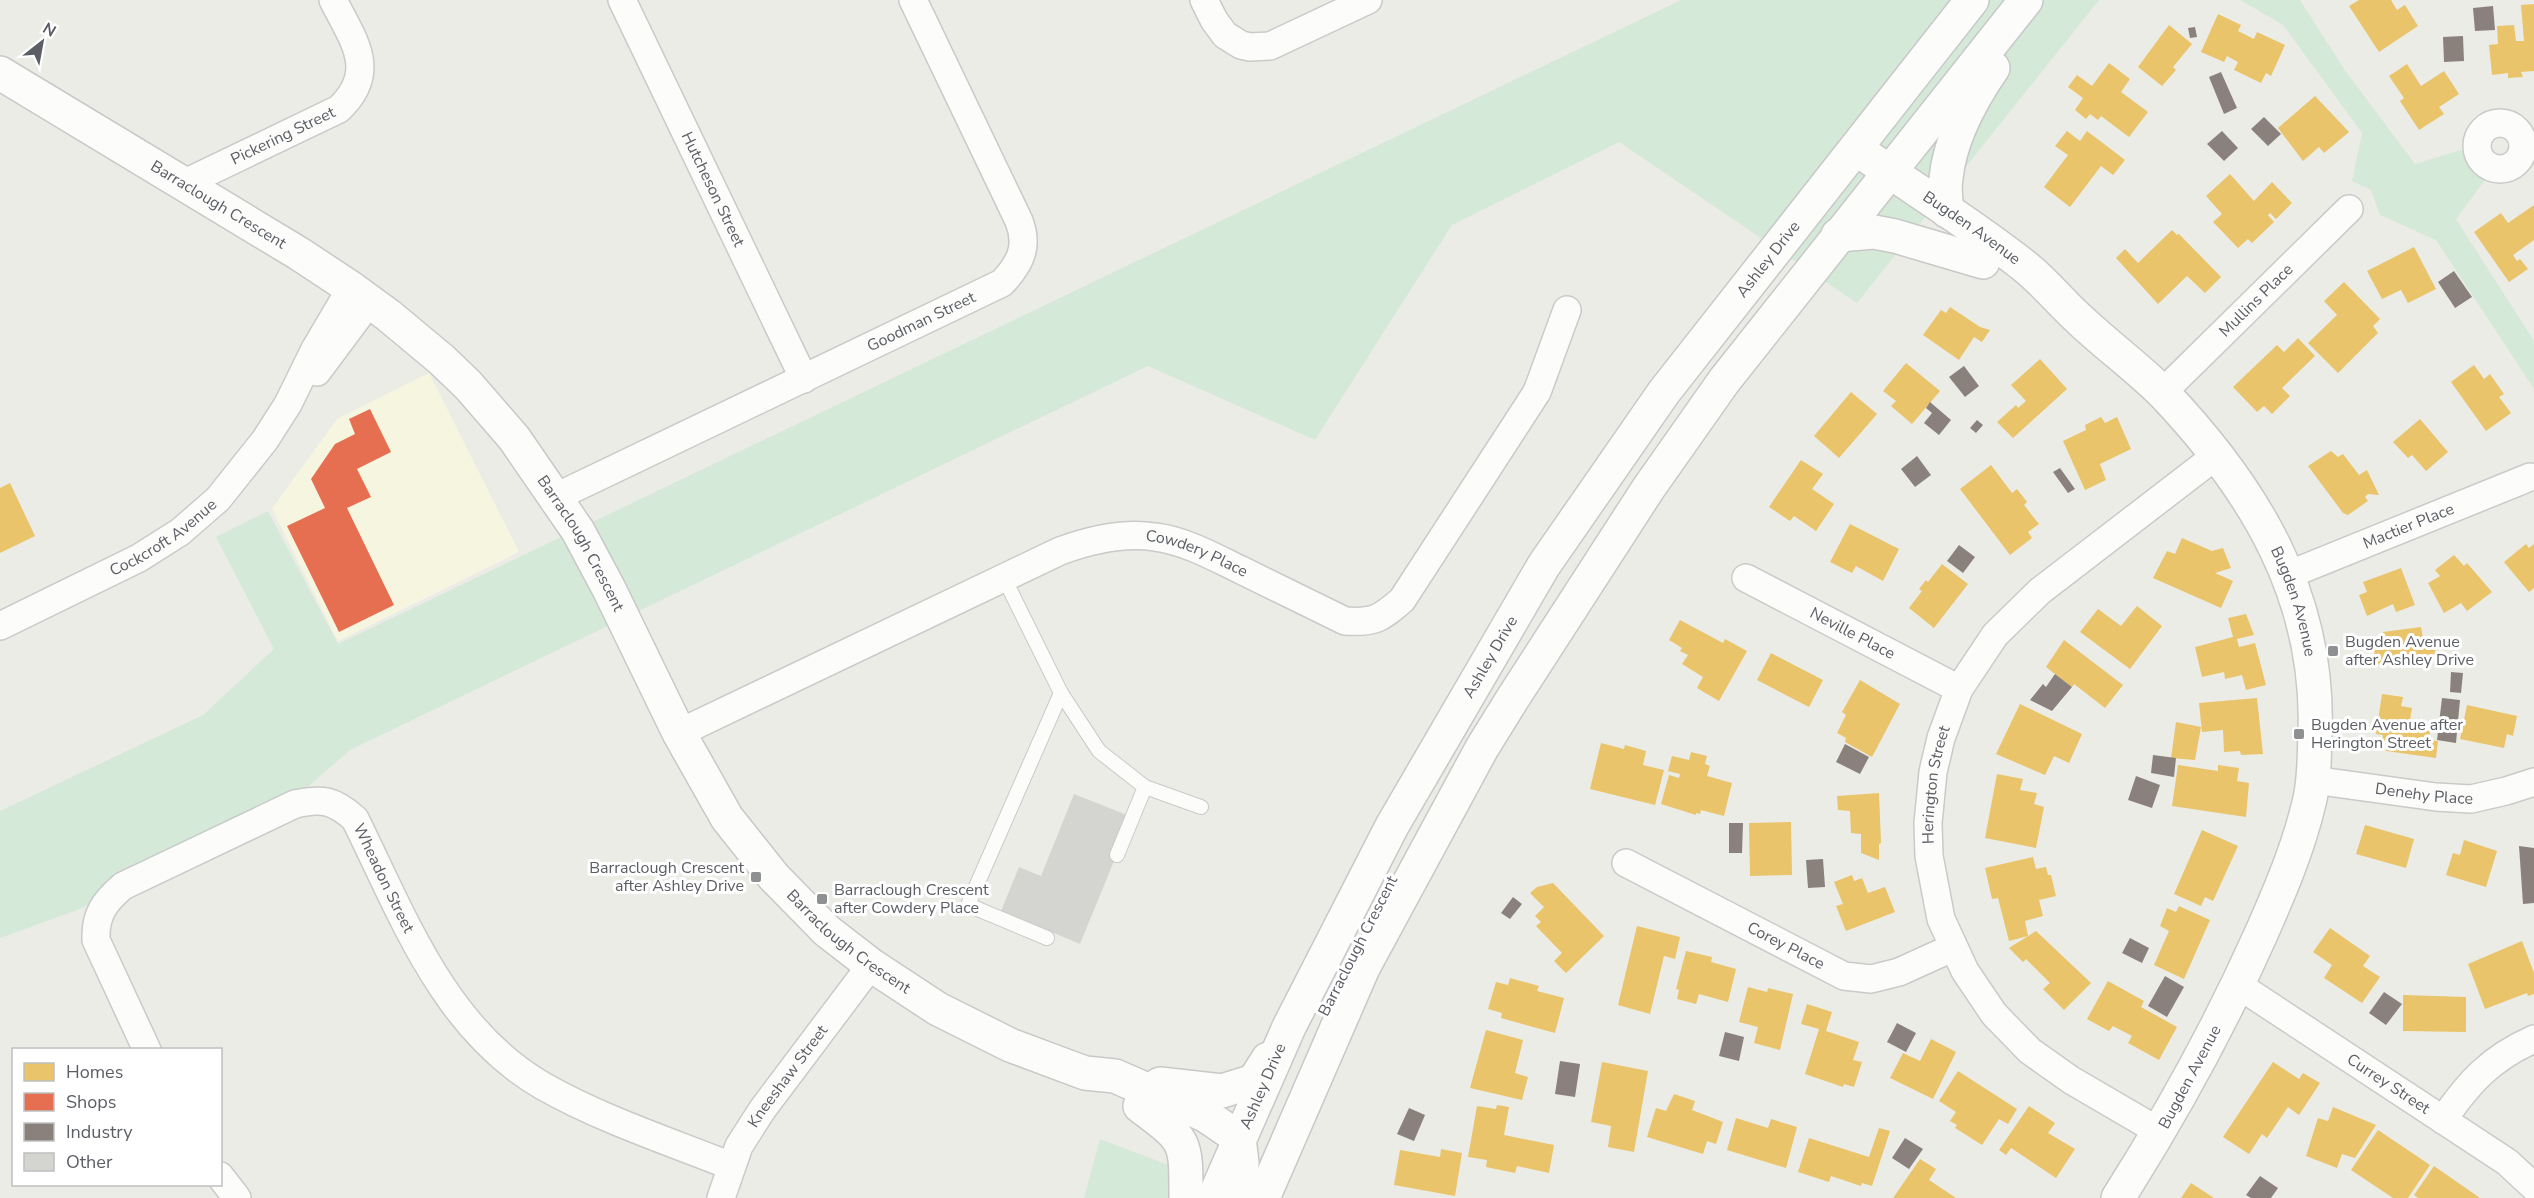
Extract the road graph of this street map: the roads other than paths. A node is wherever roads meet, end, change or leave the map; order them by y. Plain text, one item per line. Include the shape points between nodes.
1 (333, 0) edge
2 (622, 0) edge
3 (913, 0) edge
4 (1204, 0) edge
5 (1368, 0) edge
6 (1972, 0) edge
7 (2026, 0) edge
8 (2046, 0) edge
9 (0, 74) edge
10 (1849, 156) junction
11 (1882, 179) junction
12 (183, 184) junction
13 (2349, 209) dead end
14 (1947, 211) junction
15 (1838, 235) junction
16 (1983, 262) junction
17 (361, 295) junction
18 (1567, 310) dead end
19 (2080, 320) junction
20 (804, 379) junction
21 (2162, 393) junction
22 (2217, 455) junction
23 (2530, 477) dead end
24 (556, 497) junction
25 (2288, 575) junction
26 (1004, 578) junction
27 (1746, 578) dead end
28 (0, 626) edge
29 (1959, 689) junction
30 (1061, 693) junction
31 (679, 734) junction
32 (1482, 748) junction
33 (2313, 780) junction
34 (2534, 782) edge
35 (1145, 787) junction
36 (1201, 807) dead end
37 (1117, 855) dead end
38 (1626, 863) dead end
39 (1047, 938) dead end
40 (1952, 948) junction
41 (872, 965) junction
42 (2238, 985) junction
43 (1289, 1027) junction
44 (2534, 1038) edge
45 (146, 1048) edge
46 (1100, 1075) junction
47 (1140, 1106) junction
48 (2443, 1120) junction
49 (2160, 1132) junction
50 (1239, 1138) junction
51 (731, 1166) junction
52 (222, 1179) edge
53 (2534, 1187) edge
54 (237, 1198) edge
55 (721, 1198) edge
56 (1186, 1198) edge
57 (1214, 1198) edge
58 (1238, 1198) edge
59 (1263, 1198) edge
60 (2118, 1198) edge

1 - 12 street, Pickering Street via 359,52 359,80 349,99 339,109
2 - 20 street, Hutcheson Street
3 - 20 street, Goodman Street via 1019,221 1024,233 1023,254 1017,268 1002,283
4 - 5 street via 1225,35 1250,47 1270,46
6 - 10 street, Ashley Drive
7 - 11 street
8 - 14 street via 1980,87 1964,118 1947,171
9 - 12 street, Barraclough Crescent
10 - 11 street, Bugden Avenue
10 - 43 street, Ashley Drive via 1664,392 1544,565 1392,826
11 - 14 street, Bugden Avenue
11 - 15 street
11 - 16 street
12 - 17 street, Barraclough Crescent
13 - 21 street, Mullins Place
14 - 19 street, Bugden Avenue via 2025,266
15 - 16 street via 1874,232
15 - 32 street via 1724,381 1648,489
16 - 19 street
17 - 24 street, Barraclough Crescent via 468,385 514,438
17 - 28 street, Cockcroft Avenue via 315,349 288,404 234,480 180,532 139,558
18 - 26 street, Cowdery Place via 1537,392 1402,600 1382,617 1367,622 1345,621 1203,552 1153,536 1116,536 1078,544
19 - 21 street, Bugden Avenue
20 - 24 street, Goodman Street
21 - 22 street, Bugden Avenue
22 - 25 street, Bugden Avenue via 2270,536
22 - 29 street, Herington Street via 2040,591 1995,635
23 - 25 street, Mactier Place
24 - 31 street, Barraclough Crescent via 609,589
25 - 33 street, Bugden Avenue via 2310,647 2316,699
26 - 30 lane
26 - 31 street, Cowdery Place
27 - 29 street, Neville Place
29 - 40 street, Herington Street via 1941,738 1928,823 1934,888
30 - 35 lane via 1099,751
30 - 39 lane via 968,905
31 - 41 street, Barraclough Crescent via 727,818 767,868 827,931
32 - 50 street, Barraclough Crescent via 1413,840 1279,1108 1264,1132
32 - 59 street via 1363,968
33 - 34 street, Denehy Place via 2470,799
33 - 42 street, Bugden Avenue via 2289,871
35 - 36 lane
35 - 37 lane
38 - 40 street, Corey Place via 1844,976 1871,979 1899,972
40 - 49 street, Herington Street via 1994,1014 2030,1051
41 - 46 street, Barraclough Crescent via 938,1009 1010,1045
41 - 51 street, Kneeshaw Street via 762,1110
42 - 48 street, Currey Street
42 - 49 street, Bugden Avenue
43 - 46 street via 1254,1081 1222,1091
43 - 50 street, Ashley Drive
44 - 48 street via 2495,1059 2470,1083
45 - 51 street, Wheadon Street via 96,940 95,926 107,900 123,886 295,804 314,800 333,803 355,819 430,971 462,1016 500,1054 543,1086 590,1109
46 - 47 street, Barraclough Crescent via 1108,1093
46 - 50 street, Barraclough Crescent via 1205,1115
47 - 50 street, Barraclough Crescent via 1198,1131
47 - 56 street via 1182,1142
48 - 53 street, Currey Street via 2506,1162
49 - 60 street, Bugden Avenue
50 - 57 street, Ashley Drive
50 - 58 street via 1242,1162
51 - 55 street, Kneeshaw Street
52 - 54 street

